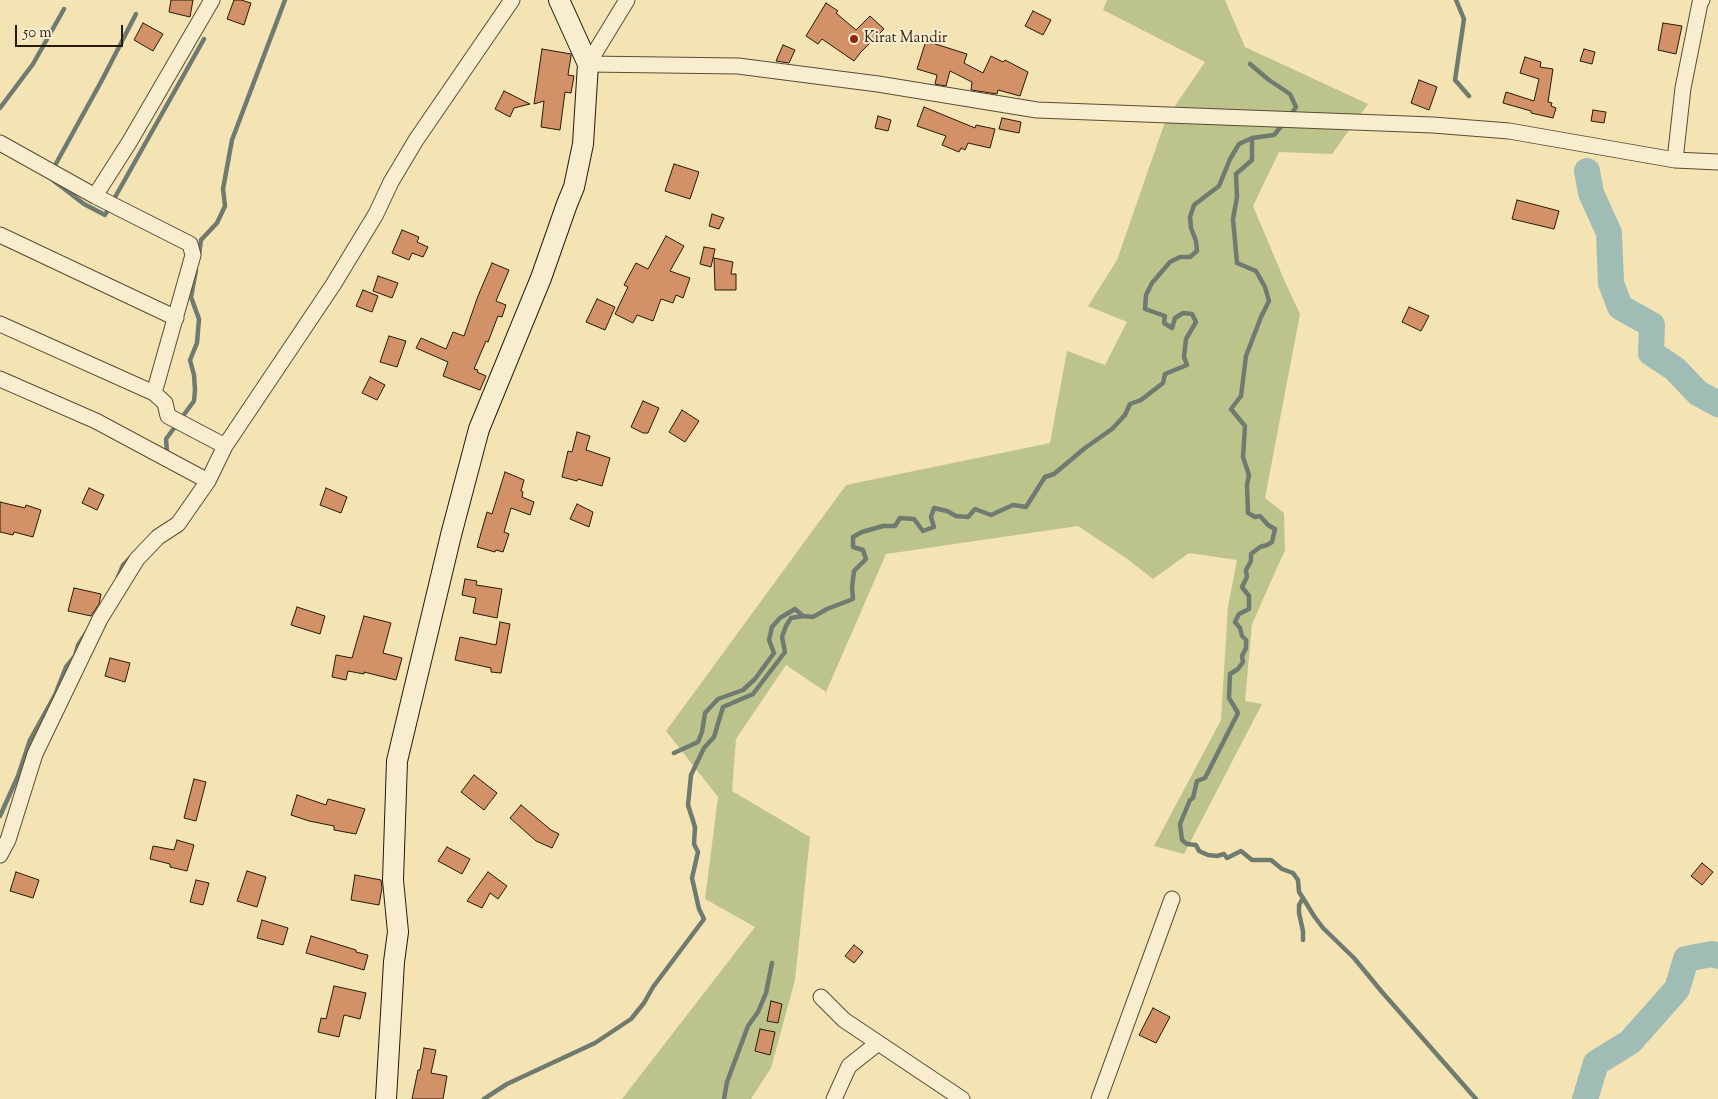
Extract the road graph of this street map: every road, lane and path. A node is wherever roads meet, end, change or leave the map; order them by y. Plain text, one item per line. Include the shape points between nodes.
1 (212, 0) edge
2 (512, 0) edge
3 (559, 0) edge
4 (627, 0) edge
5 (1702, 0) edge
6 (588, 64) junction
7 (0, 143) edge
8 (1675, 160) junction
9 (1718, 162) edge
10 (95, 196) junction
11 (0, 235) edge
12 (176, 318) junction
13 (0, 324) edge
14 (0, 379) edge
15 (154, 393) junction
16 (225, 446) junction
17 (208, 481) junction
18 (0, 855) edge
19 (1172, 898) dead end
20 (821, 997) dead end
21 (878, 1042) junction
22 (386, 1099) edge
23 (834, 1099) edge
24 (962, 1099) edge
25 (1099, 1099) edge

1 - 10 street
2 - 16 street via 416,140 333,285
3 - 6 street
4 - 6 street
5 - 8 street via 1682,88
6 - 8 street via 738,66 878,84 1038,110 1433,125 1509,131
6 - 22 street via 583,144 574,187 541,278 479,429 397,761 393,880 398,932
7 - 10 street
8 - 9 street
10 - 12 street via 190,244 193,255
11 - 12 street
12 - 15 street
13 - 15 street
14 - 17 street via 96,421
15 - 16 street via 165,403 168,416
16 - 17 street
17 - 18 street via 178,524 158,537 137,559 100,619 34,754 8,840
19 - 25 street
20 - 21 street via 844,1020
21 - 23 street via 849,1066
21 - 24 street

